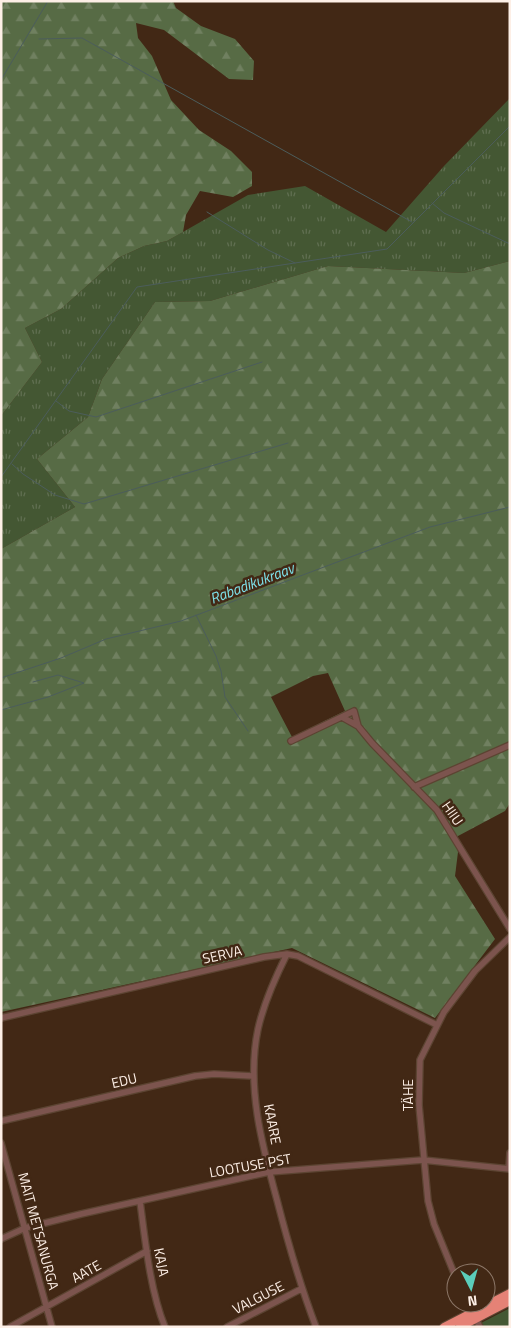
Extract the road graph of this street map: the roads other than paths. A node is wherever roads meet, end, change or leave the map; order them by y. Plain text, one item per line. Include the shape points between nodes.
1 (342, 717) junction
2 (358, 726) junction
3 (291, 741) dead end
4 (510, 745) edge
5 (414, 788) junction
6 (510, 929) edge
7 (510, 937) edge
8 (286, 954) junction
9 (1, 1018) edge
10 (437, 1025) junction
11 (253, 1076) junction
12 (1, 1121) edge
13 (1, 1143) edge
14 (510, 1153) edge
15 (423, 1160) junction
16 (509, 1169) edge
17 (269, 1172) junction
18 (140, 1200) junction
19 (25, 1228) junction
20 (1, 1238) edge
21 (147, 1251) junction
22 (450, 1263) edge
23 (301, 1289) junction
24 (510, 1293) edge
25 (510, 1301) edge
26 (46, 1307) junction
27 (476, 1319) edge
28 (10, 1327) edge
29 (52, 1327) edge
30 (165, 1327) edge
31 (227, 1327) edge
32 (316, 1327) edge
33 (444, 1327) edge
34 (460, 1327) edge

1 - 2 street, HIIU
1 - 2 street, HIIU via 354,711
1 - 3 street
2 - 5 street, HIIU
4 - 5 street
5 - 6 street, HIIU via 437,810
7 - 10 street, TÄHE via 475,972
8 - 9 street, SERVA
8 - 10 street, SERVA via 298,956
8 - 11 street, KAARE via 269,991 258,1029
10 - 15 street, TÄHE via 420,1060 418,1105
11 - 12 street, EDU via 195,1076
11 - 17 street, KAARE via 256,1110
13 - 19 street, MAIT METSANURGA
14 - 16 street
15 - 16 street, LOOTUSE PST
15 - 17 street, LOOTUSE PST
15 - 22 street, TÄHE via 432,1218
17 - 18 street, LOOTUSE PST
17 - 23 street, KAARE
18 - 19 street, LOOTUSE PST
18 - 21 street, KAJA
19 - 20 street, LOOTUSE PST
19 - 26 street, MAIT METSANURGA
21 - 26 street, AATE
21 - 30 street, KAJA
23 - 31 street, VALGUSE
23 - 32 street, KAARE
24 - 27 highway
25 - 27 highway
26 - 28 street, AATE
26 - 29 street, MAIT METSANURGA
27 - 33 highway
27 - 34 highway

